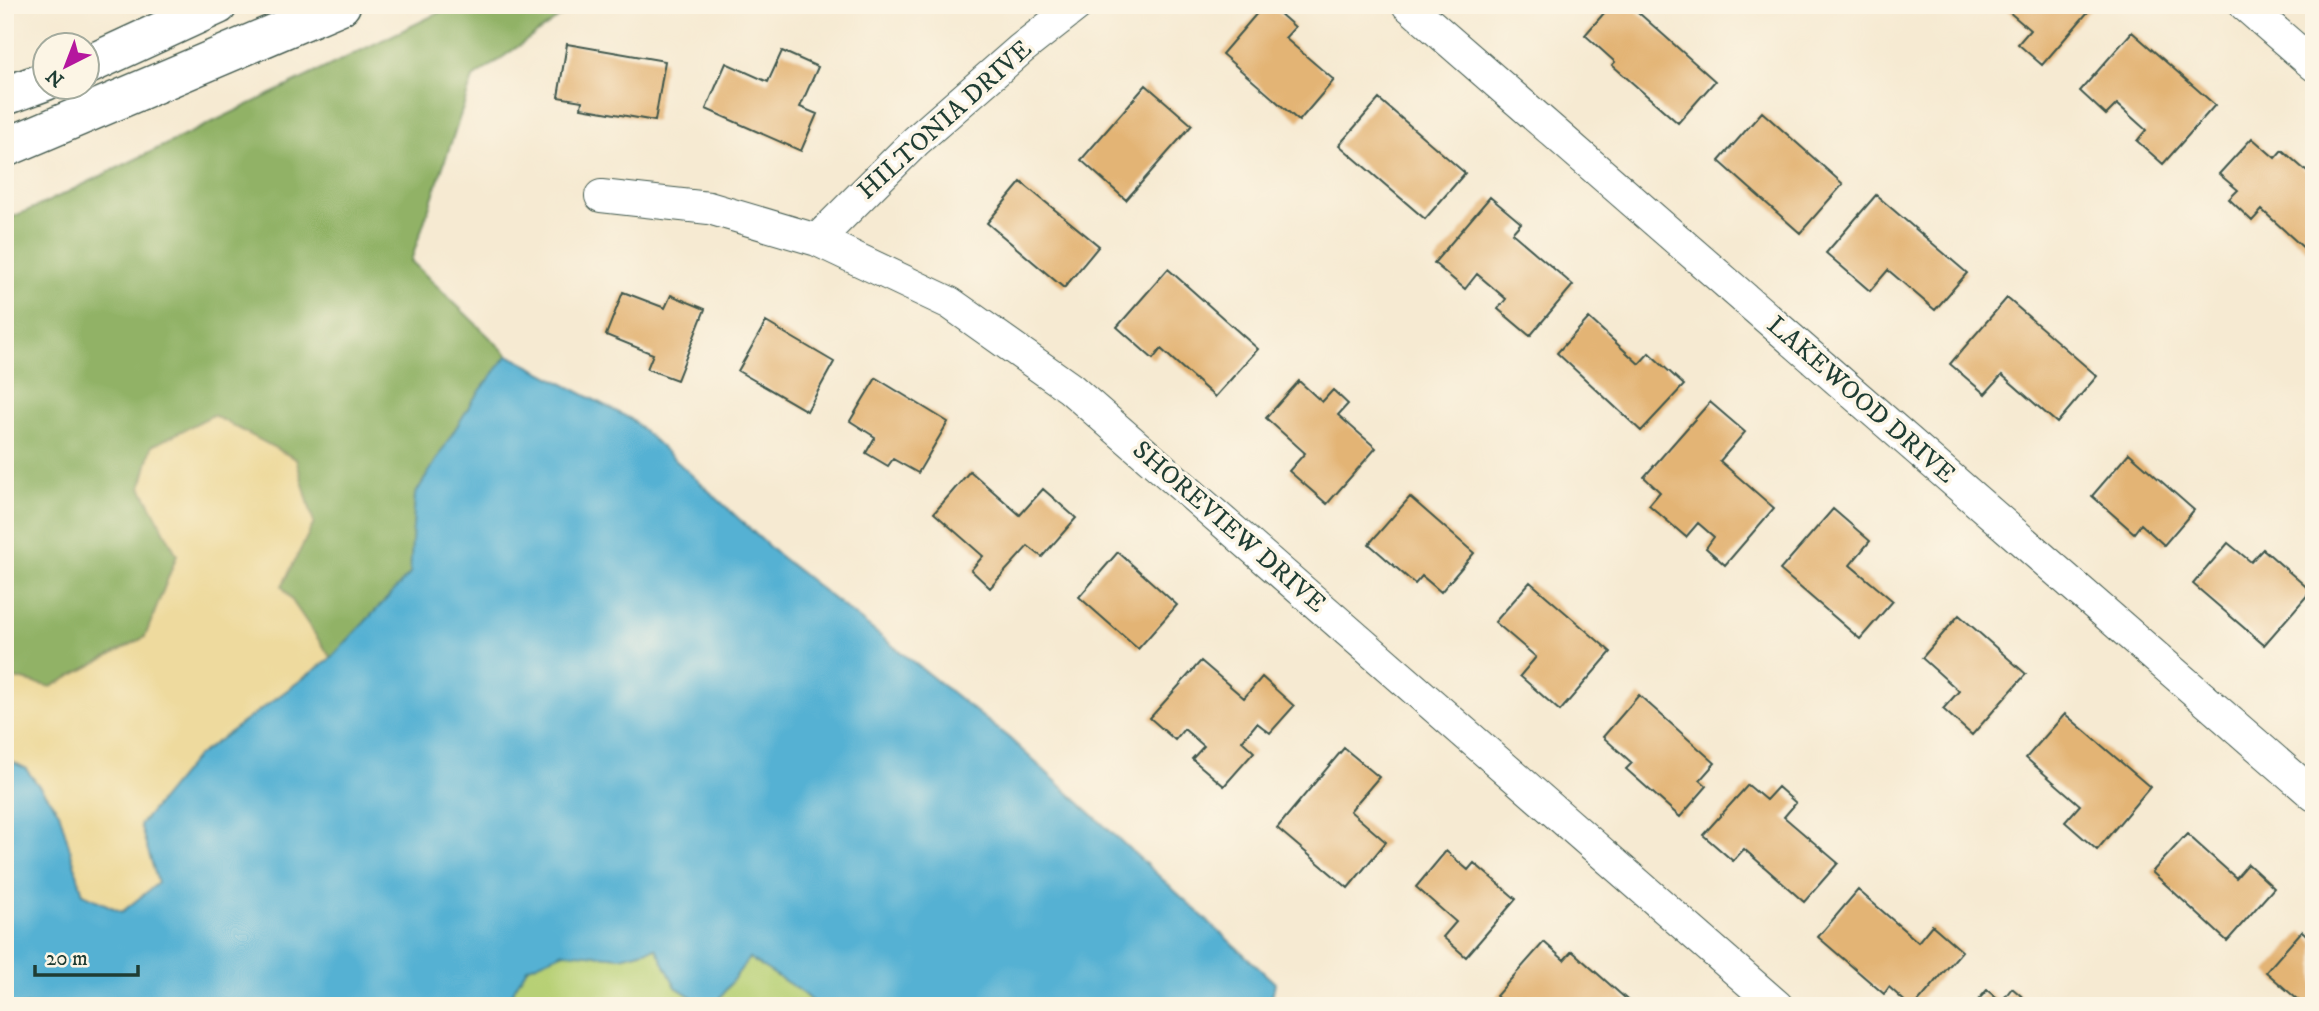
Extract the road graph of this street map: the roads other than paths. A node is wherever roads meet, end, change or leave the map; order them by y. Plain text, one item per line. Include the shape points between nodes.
1 (218, 5) edge
2 (341, 5) edge
3 (1077, 5) edge
4 (1408, 5) edge
5 (2247, 6) edge
6 (102, 59) edge
7 (2314, 65) edge
8 (32, 86) edge
9 (5, 96) edge
10 (5, 148) edge
11 (601, 196) dead end
12 (817, 240) junction
13 (2314, 795) edge
14 (1777, 1006) edge

1 - 6 main road
2 - 10 main road
3 - 12 street, HILTONIA DRIVE via 916,141
4 - 13 street, LAKEWOOD DRIVE
5 - 7 street
8 - 9 main road
11 - 12 street, SHOREVIEW DRIVE via 709,208
12 - 14 street, SHOREVIEW DRIVE via 950,303 1070,388

